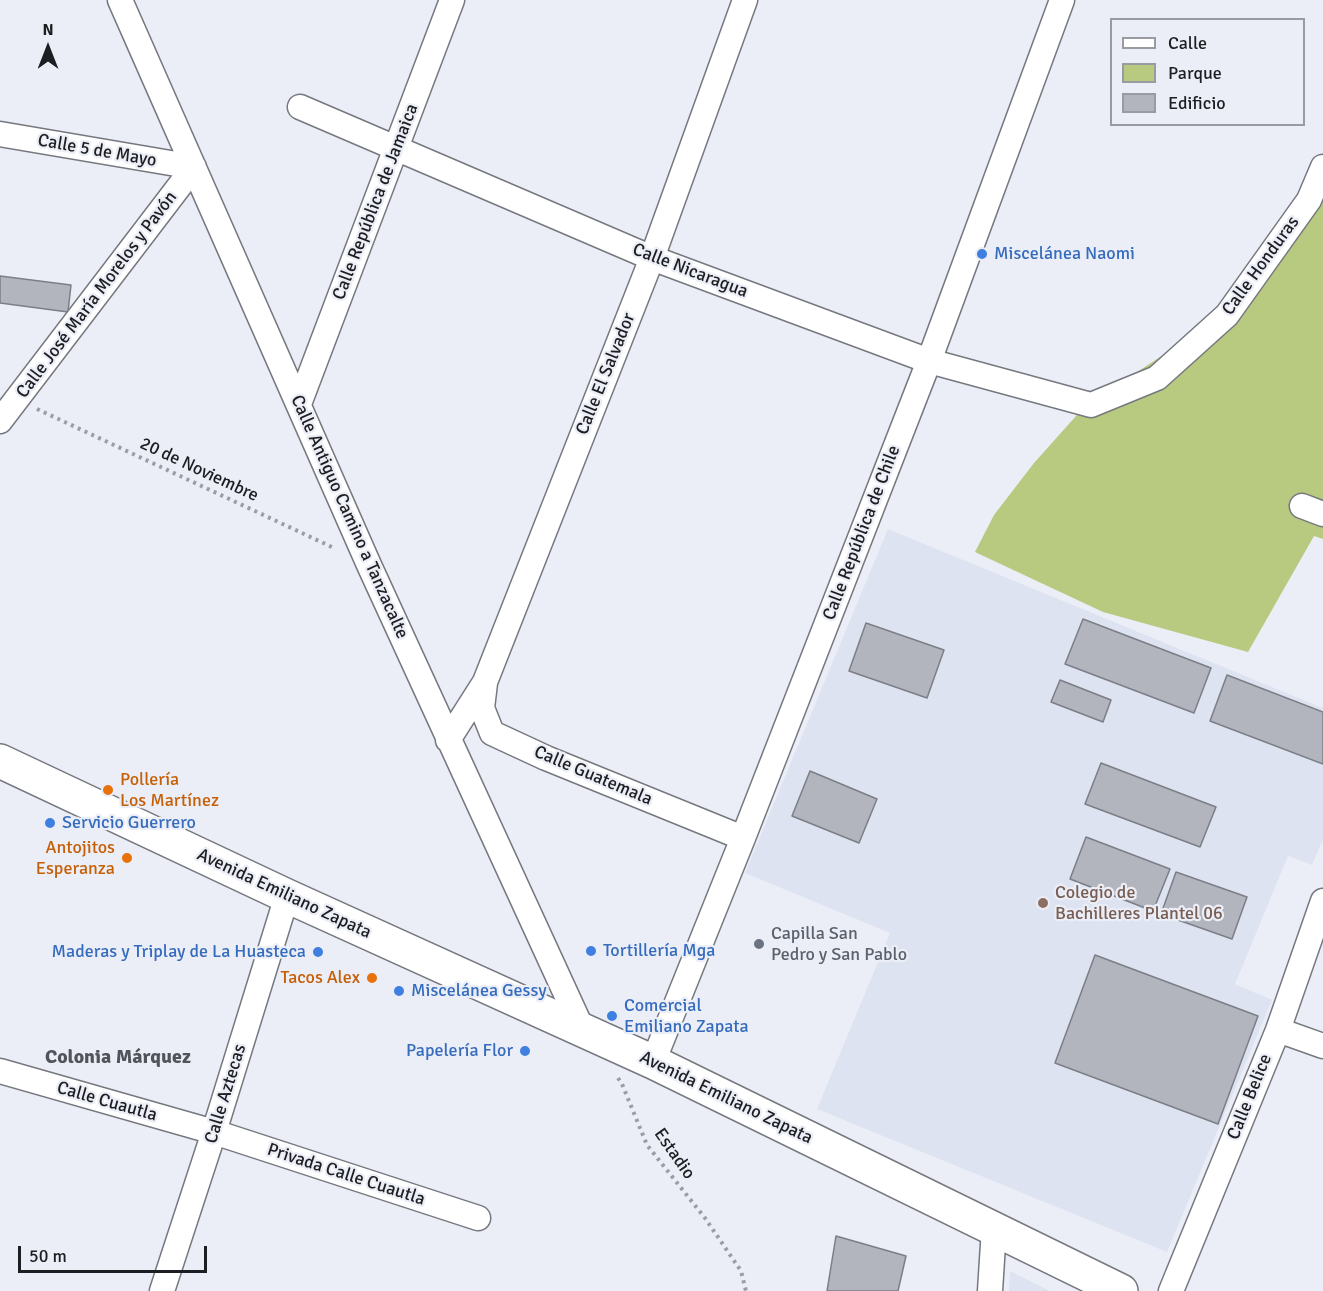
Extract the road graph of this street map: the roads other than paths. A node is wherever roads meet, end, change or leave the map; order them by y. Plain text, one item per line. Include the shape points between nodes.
1 (452, 0) edge
2 (745, 0) edge
3 (1062, 0) edge
4 (121, 1) edge
5 (300, 107) dead end
6 (0, 134) edge
7 (396, 147) junction
8 (194, 167) junction
9 (1323, 167) edge
10 (652, 258) junction
11 (929, 361) junction
12 (299, 404) junction
13 (1091, 405) joint
14 (6, 412) edge
15 (485, 682) junction
16 (448, 740) junction
17 (0, 761) edge
18 (743, 838) junction
19 (287, 896) junction
20 (1323, 901) edge
21 (1278, 1030) junction
22 (583, 1031) junction
23 (1323, 1046) edge
24 (653, 1062) junction
25 (0, 1071) edge
26 (214, 1132) junction
27 (478, 1218) dead end
28 (994, 1228) junction
29 (162, 1291) edge
30 (990, 1291) edge
31 (1121, 1291) edge
32 (1171, 1291) edge

1 - 7 street, Calle República de Jamaica
2 - 10 street, Calle El Salvador
3 - 11 street, Calle República de Chile
4 - 8 street, Calle Antiguo Camino a Tanzacalte
5 - 7 street, Calle Nicaragua
6 - 8 street, Calle 5 de Mayo
7 - 10 street, Calle Nicaragua
7 - 12 street, Calle República de Jamaica
8 - 12 street, Calle Antiguo Camino a Tanzacalte
8 - 14 street, Calle José María Morelos y Pavón
9 - 13 street, Calle Honduras via 1309,200 1227,315 1157,378
10 - 11 street, Calle Nicaragua
10 - 15 street, Calle El Salvador
11 - 13 street, Calle Nicaragua
11 - 18 street, Calle República de Chile
12 - 16 street, Calle Antiguo Camino a Tanzacalte
15 - 16 street, Calle El Salvador
15 - 18 street, Calle Guatemala via 482,708 492,733
16 - 22 street, Calle Antiguo Camino a Tanzacalte
17 - 19 street, Avenida Emiliano Zapata
18 - 24 street, Calle República de Chile
19 - 22 street, Avenida Emiliano Zapata
19 - 26 street, Calle Aztecas
20 - 21 street, Calle Belice
21 - 23 street
21 - 32 street, Calle Belice
22 - 24 street, Avenida Emiliano Zapata
24 - 28 street, Avenida Emiliano Zapata
25 - 26 street, Calle Cuautla
26 - 27 street, Privada Calle Cuautla
26 - 29 street, Calle Aztecas
28 - 30 street
28 - 31 street, Avenida Emiliano Zapata

